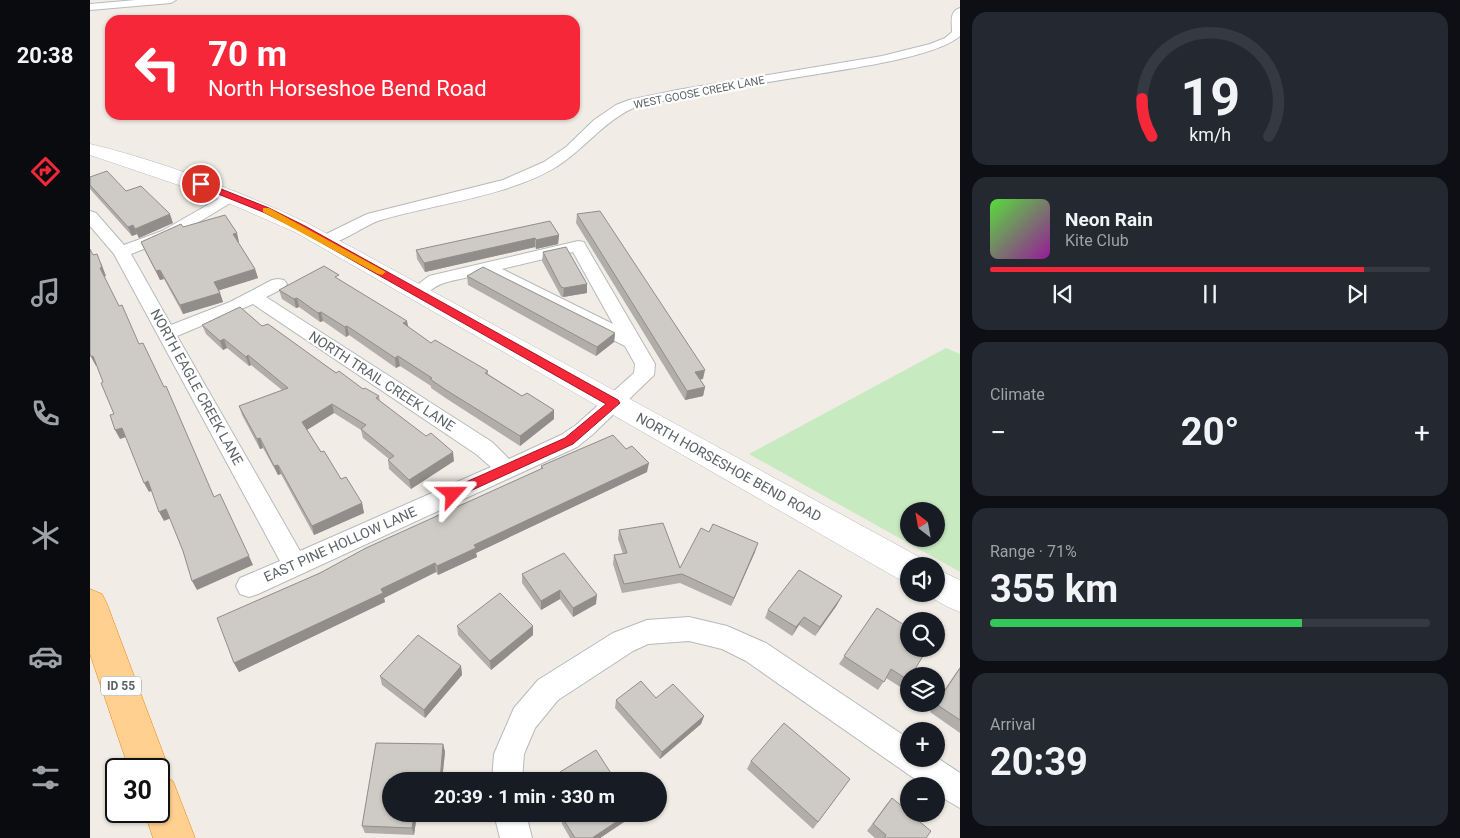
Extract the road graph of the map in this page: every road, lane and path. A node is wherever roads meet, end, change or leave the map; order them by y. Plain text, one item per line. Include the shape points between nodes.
1 (171, 0) edge
2 (90, 7) edge
3 (960, 11) edge
4 (90, 149) edge
5 (232, 196) junction
6 (90, 216) edge
7 (324, 241) junction
8 (121, 252) junction
9 (486, 268) junction
10 (278, 284) dead end
11 (417, 292) junction
12 (254, 297) junction
13 (168, 333) junction
14 (633, 342) junction
15 (614, 403) junction
16 (505, 470) junction
17 (900, 563) edge
18 (295, 565) junction
19 (249, 586) dead end
20 (945, 589) edge
21 (960, 597) edge
22 (90, 604) edge
23 (900, 751) edge
24 (146, 758) edge
25 (923, 767) edge
26 (508, 772) edge
27 (960, 792) edge
28 (512, 822) edge
29 (169, 823) edge
30 (174, 838) edge
31 (516, 838) edge

1 - 2 street
3 - 7 street, WEST GOOSE CREEK LANE via 957,33 934,46 862,63 634,103 599,124 549,165 508,183 373,217
4 - 5 street, NORTH HORSESHOE BEND ROAD
5 - 7 street, NORTH HORSESHOE BEND ROAD
5 - 8 street via 168,234
6 - 8 street, NORTH EAGLE CREEK LANE
7 - 11 street, NORTH HORSESHOE BEND ROAD
8 - 13 street, NORTH EAGLE CREEK LANE
9 - 11 street via 435,280
9 - 14 street
9 - 14 street, EAST PINE HOLLOW LANE via 578,246
10 - 12 street
11 - 15 street, NORTH HORSESHOE BEND ROAD
12 - 13 street
12 - 16 street, NORTH TRAIL CREEK LANE via 484,448
13 - 18 street, NORTH EAGLE CREEK LANE
14 - 15 street, EAST PINE HOLLOW LANE via 645,364 644,375
15 - 16 street, EAST PINE HOLLOW LANE via 569,441
15 - 17 street, NORTH HORSESHOE BEND ROAD
16 - 18 street, EAST PINE HOLLOW LANE
18 - 19 street, EAST PINE HOLLOW LANE
20 - 21 street
22 - 24 highway, ID 55
23 - 26 street via 756,652 727,638 689,628 647,632 624,642 548,690 524,718 509,754
25 - 27 street
28 - 31 street
29 - 30 highway

